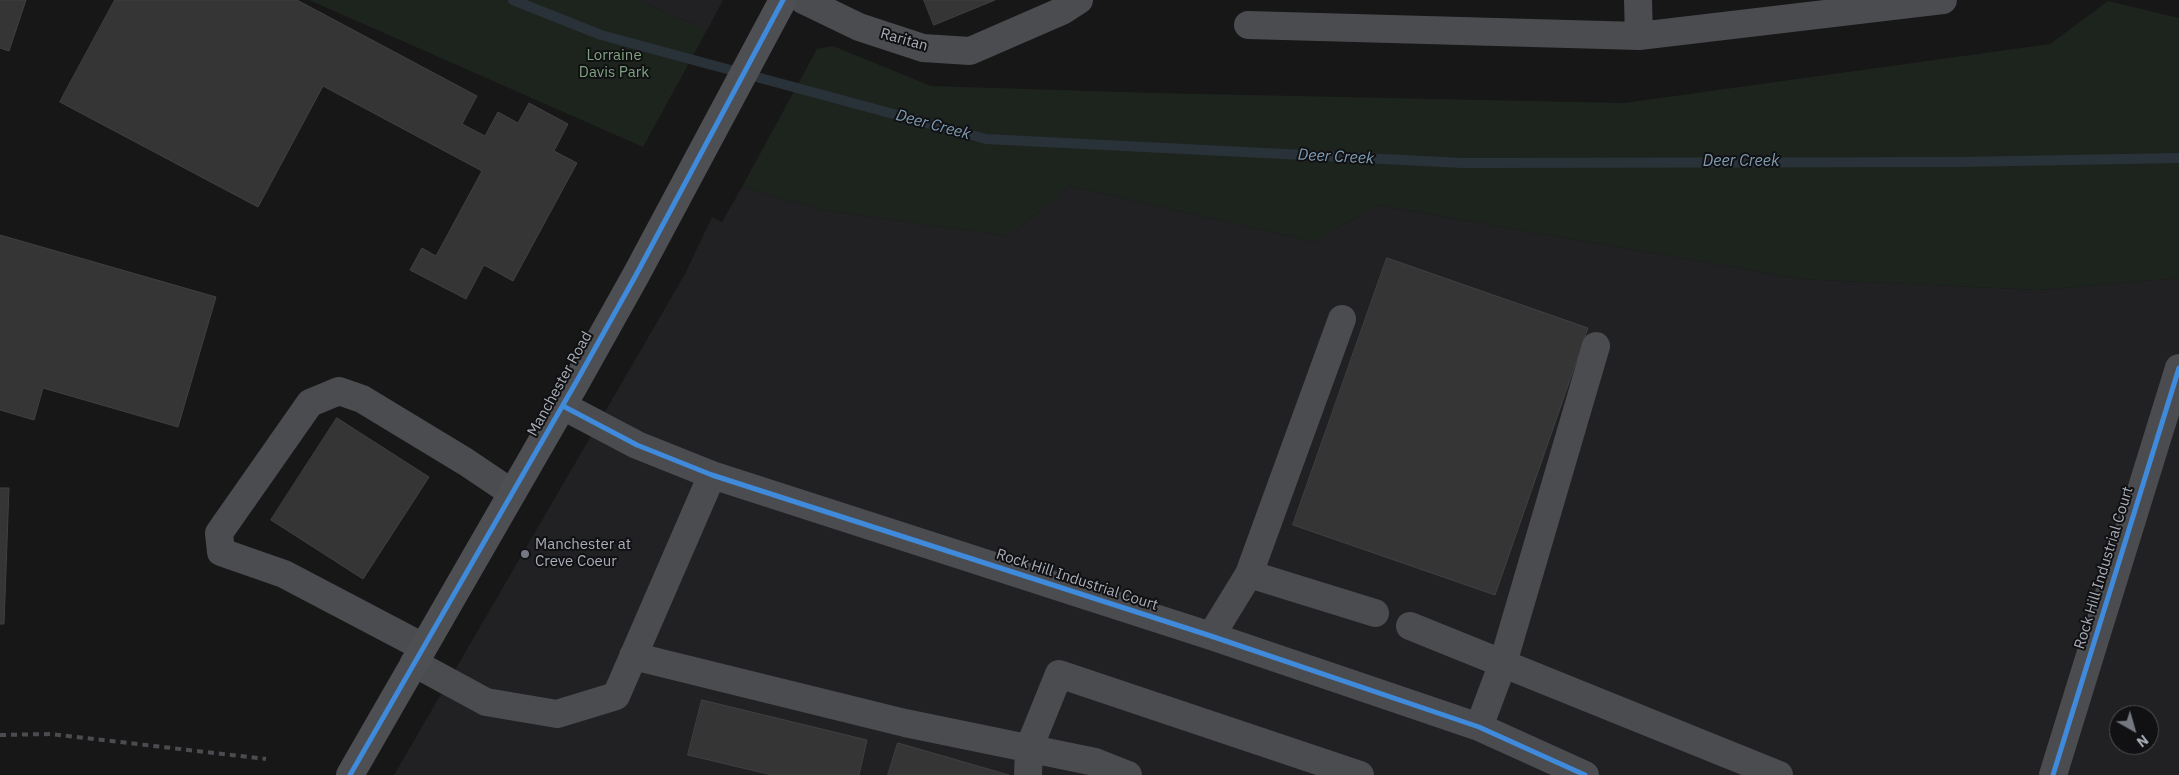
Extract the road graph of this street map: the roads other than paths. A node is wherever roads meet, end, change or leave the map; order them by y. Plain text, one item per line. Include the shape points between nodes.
1 (803, 0) edge
2 (1638, 0) edge
3 (1943, 0) edge
4 (1071, 6) edge
5 (777, 11) edge
6 (1248, 25) dead end
7 (1639, 36) junction
8 (1342, 319) dead end
9 (1596, 346) dead end
10 (2179, 368) edge
11 (563, 406) junction
12 (712, 475) junction
13 (512, 494) junction
14 (1248, 574) junction
15 (1375, 613) dead end
16 (1410, 626) dead end
17 (1211, 636) junction
18 (419, 655) junction
19 (633, 656) junction
20 (1503, 663) junction
21 (1479, 727) junction
22 (1029, 748) junction
23 (350, 775) edge
24 (1028, 775) edge
25 (1128, 775) edge
26 (1360, 775) edge
27 (1585, 775) edge
28 (1779, 775) edge
29 (2053, 775) edge

1 - 4 street, Raritan via 859,27 924,48 970,51
2 - 7 street
3 - 7 street
5 - 11 main road, Manchester Road
6 - 7 street
8 - 14 street
9 - 20 street
10 - 29 street, Rock Hill Industrial Court
11 - 12 street, Rock Hill Industrial Court via 637,445
11 - 13 main road, Manchester Road
12 - 17 street, Rock Hill Industrial Court
12 - 19 street
13 - 18 main road, Manchester Road
13 - 18 street via 362,399 339,391 310,403 220,533 221,552 284,574
14 - 15 street
14 - 17 street
16 - 20 street
17 - 21 street, Rock Hill Industrial Court
18 - 19 street via 486,702 556,714 616,696
18 - 23 main road, Manchester Road
19 - 22 street via 904,723
20 - 21 street
20 - 28 street
21 - 27 street, Rock Hill Industrial Court
22 - 24 street
22 - 25 street via 1095,762
22 - 26 street via 1060,674

